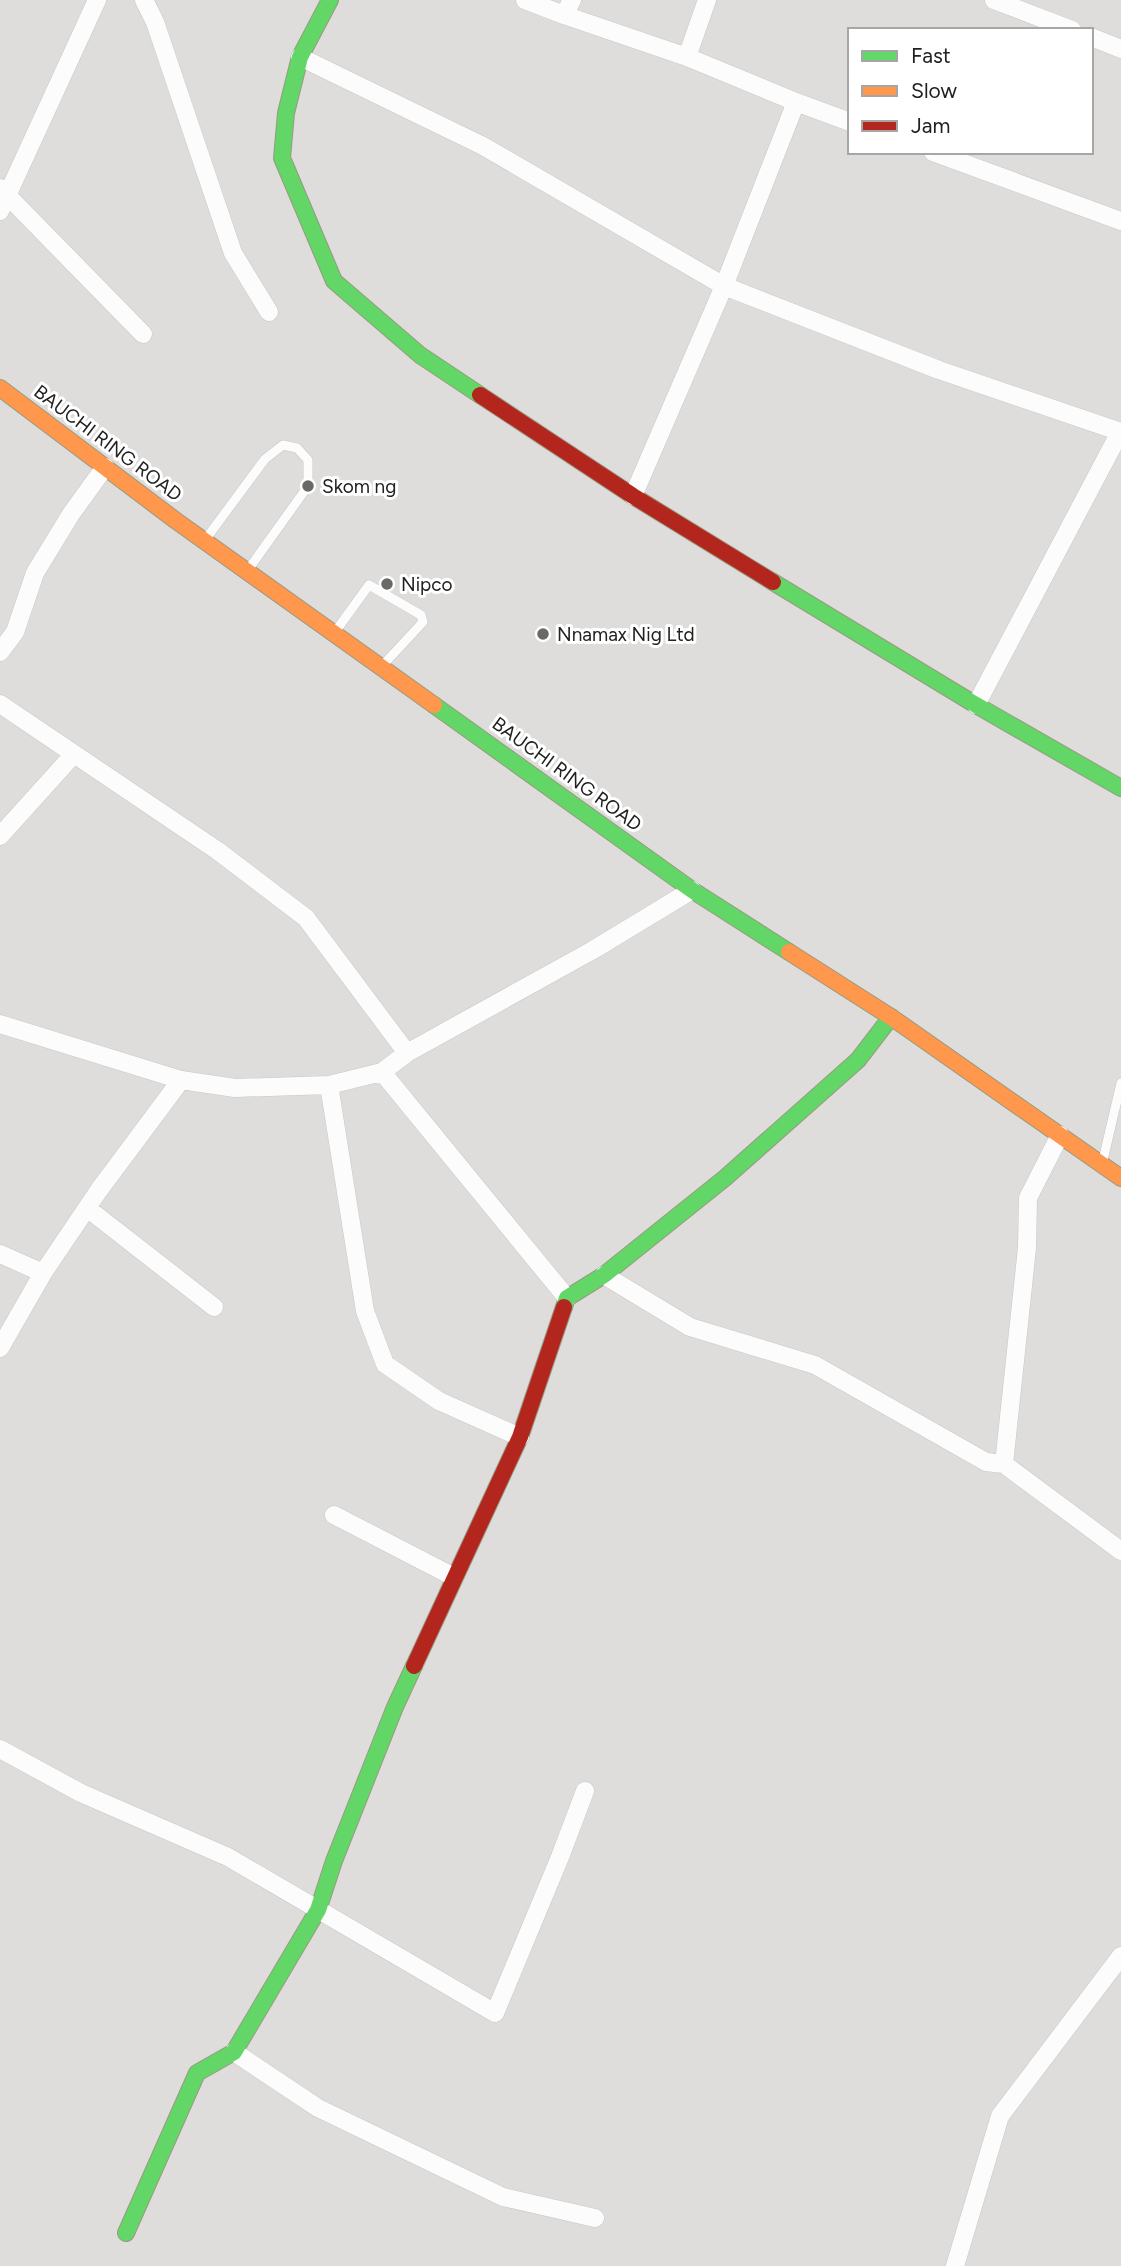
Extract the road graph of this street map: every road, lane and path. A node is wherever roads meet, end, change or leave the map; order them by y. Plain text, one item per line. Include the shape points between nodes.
1 (97, 0) edge
2 (144, 0) edge
3 (330, 0) edge
4 (525, 0) edge
5 (707, 0) edge
6 (994, 0) edge
7 (568, 7) edge
8 (1067, 28) edge
9 (1093, 38) edge
10 (1121, 49) edge
11 (300, 57) junction
12 (687, 57) junction
13 (796, 103) junction
14 (848, 121) edge
15 (938, 154) edge
16 (4, 191) edge
17 (0, 211) edge
18 (1121, 221) edge
19 (724, 285) junction
20 (269, 312) dead end
21 (143, 334) dead end
22 (0, 388) edge
23 (1121, 432) edge
24 (105, 467) junction
25 (633, 496) junction
26 (204, 541) junction
27 (247, 572) junction
28 (334, 634) junction
29 (0, 652) edge
30 (381, 667) junction
31 (0, 704) edge
32 (976, 705) junction
33 (74, 754) junction
34 (1121, 788) edge
35 (0, 835) edge
36 (692, 890) junction
37 (891, 1017) junction
38 (0, 1024) edge
39 (407, 1053) junction
40 (382, 1072) junction
41 (181, 1080) junction
42 (1121, 1083) edge
43 (329, 1085) junction
44 (1060, 1135) junction
45 (1102, 1165) junction
46 (1121, 1178) edge
47 (87, 1208) junction
48 (0, 1254) edge
49 (43, 1273) junction
50 (604, 1275) junction
51 (567, 1298) junction
52 (215, 1307) dead end
53 (0, 1348) edge
54 (520, 1437) junction
55 (1004, 1464) junction
56 (334, 1515) dead end
57 (1121, 1551) edge
58 (454, 1577) junction
59 (0, 1749) edge
60 (585, 1791) dead end
61 (318, 1910) junction
62 (1121, 1956) edge
63 (234, 2052) junction
64 (595, 2218) dead end
65 (126, 2233) dead end
66 (955, 2266) edge

1 - 16 street
2 - 20 street via 233,253
3 - 11 street
4 - 7 street
5 - 12 street
6 - 8 street
7 - 12 street
9 - 10 street
11 - 19 street via 483,146
11 - 25 street via 286,113 282,158 334,281 420,355
12 - 13 street
13 - 14 street
13 - 19 street
15 - 18 street
16 - 17 street
16 - 21 street
19 - 23 street via 939,370
19 - 25 street
22 - 24 street, BAUCHI RING ROAD
23 - 32 street
24 - 26 street, BAUCHI RING ROAD
24 - 29 street via 35,573 15,632
25 - 32 street
26 - 27 street, BAUCHI RING ROAD
26 - 27 lane via 265,459 283,445 297,448 308,460 308,486
27 - 28 street, BAUCHI RING ROAD
28 - 30 street, BAUCHI RING ROAD
28 - 30 lane via 369,585 421,615 423,622
30 - 36 street, BAUCHI RING ROAD
31 - 33 street
32 - 34 street
33 - 35 street
33 - 39 street via 218,850 306,918
36 - 37 street, BAUCHI RING ROAD
36 - 39 street
37 - 44 street, BAUCHI RING ROAD
37 - 50 street via 849,1069 725,1178
38 - 41 street
39 - 40 street
40 - 43 street
40 - 51 street
41 - 43 street via 235,1088
41 - 47 street
42 - 45 lane
43 - 54 street via 365,1311 385,1364 439,1401
44 - 45 street, BAUCHI RING ROAD
44 - 55 street via 1028,1198
45 - 46 street, BAUCHI RING ROAD
47 - 49 street
47 - 52 street
48 - 49 street
49 - 53 street
50 - 51 street
50 - 55 street via 690,1327 815,1365 986,1462
51 - 54 street
54 - 58 street
55 - 57 street
56 - 58 street
58 - 61 street via 395,1707
59 - 61 street via 81,1793 228,1857
60 - 61 street via 495,2013
61 - 63 street
62 - 66 street via 1000,2116
63 - 64 street via 318,2108 503,2197
63 - 65 street via 197,2073

